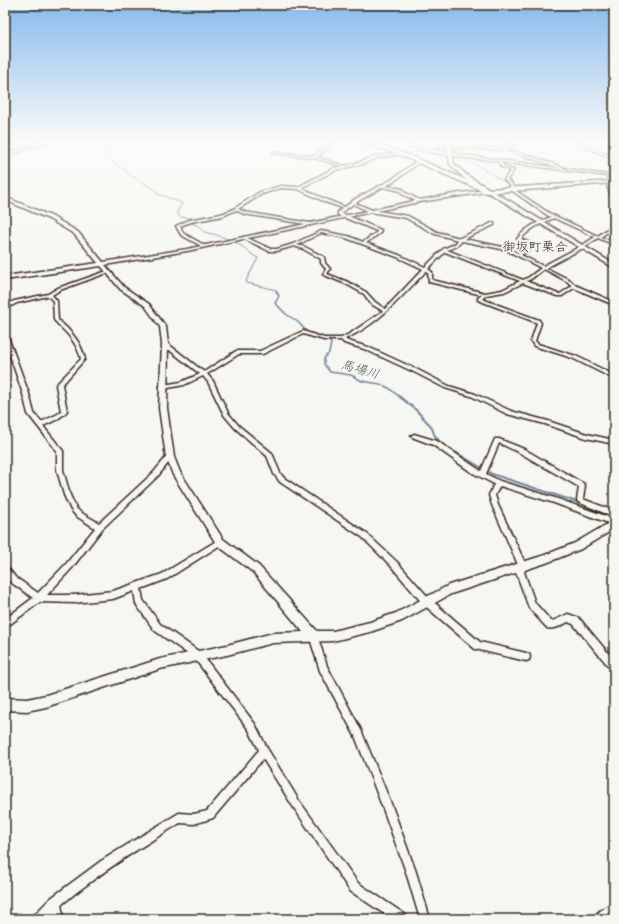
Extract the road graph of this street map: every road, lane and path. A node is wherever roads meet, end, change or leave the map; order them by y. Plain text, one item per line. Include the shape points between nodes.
1 (303, 186) edge
2 (383, 186) joint
3 (476, 186) edge
4 (480, 186) edge
5 (511, 186) edge
6 (559, 186) edge
7 (611, 186) edge
8 (299, 188) junction
9 (510, 190) junction
10 (610, 190) junction
11 (487, 191) junction
12 (614, 192) edge
13 (5, 198) edge
14 (614, 198) edge
15 (419, 201) junction
16 (353, 203) junction
17 (346, 208) junction
18 (236, 209) junction
19 (371, 211) junction
20 (343, 217) junction
21 (553, 218) junction
22 (317, 222) junction
23 (540, 223) junction
24 (310, 224) junction
25 (493, 224) dead end
26 (614, 225) edge
27 (321, 232) junction
28 (597, 237) junction
29 (244, 238) junction
30 (461, 239) junction
31 (364, 243) junction
32 (614, 244) edge
33 (203, 246) junction
34 (294, 246) junction
35 (582, 247) junction
36 (444, 250) junction
37 (518, 255) junction
38 (100, 264) junction
39 (614, 266) edge
40 (543, 268) junction
41 (426, 269) junction
42 (108, 272) junction
43 (5, 278) edge
44 (520, 282) junction
45 (574, 286) junction
46 (485, 294) junction
47 (49, 295) junction
48 (614, 304) edge
49 (5, 308) edge
50 (384, 310) junction
51 (5, 334) edge
52 (342, 339) junction
53 (166, 344) junction
54 (204, 374) junction
55 (614, 377) edge
56 (163, 387) junction
57 (40, 425) junction
58 (414, 436) dead end
59 (614, 442) edge
60 (170, 457) junction
61 (483, 472) junction
62 (498, 483) junction
63 (614, 514) edge
64 (614, 523) edge
65 (100, 527) junction
66 (220, 542) junction
67 (523, 566) junction
68 (5, 570) edge
69 (137, 587) junction
70 (39, 598) junction
71 (426, 601) junction
72 (5, 624) edge
73 (313, 636) junction
74 (198, 656) junction
75 (526, 658) dead end
76 (614, 666) edge
77 (5, 704) edge
78 (264, 751) junction
79 (55, 902) junction
80 (614, 908) edge
81 (38, 919) edge
82 (59, 919) edge
83 (402, 919) edge
84 (425, 919) edge
85 (599, 919) edge

1 - 8 street
2 - 15 street via 402,190
2 - 16 street
3 - 11 main road
4 - 11 main road
5 - 9 street
6 - 9 main road
7 - 10 street
8 - 17 street
8 - 18 street via 281,188 261,193
9 - 11 main road
9 - 21 street
10 - 12 street
10 - 14 street
11 - 15 street
11 - 23 main road
13 - 38 street via 51,218 76,233
15 - 19 street
16 - 17 street
16 - 19 street
17 - 20 street via 339,213
18 - 24 street
18 - 33 street via 178,226 182,234
19 - 20 street
19 - 30 street via 407,217 436,233
20 - 22 street
20 - 31 street via 379,230 380,232
21 - 23 street
21 - 28 street
22 - 24 street
22 - 27 street
23 - 35 main road
23 - 37 street via 522,233 519,239 535,246
24 - 29 street
25 - 30 street
26 - 28 street
27 - 31 street
27 - 34 street
28 - 32 street
28 - 35 street
29 - 33 street
29 - 34 street via 270,250
30 - 36 street via 456,245
30 - 37 street via 507,249
31 - 41 street
33 - 38 street
34 - 50 street via 323,258 323,263 328,269 325,274 365,293 373,303
35 - 39 main road
35 - 40 street
36 - 41 street
36 - 44 street
37 - 40 street
38 - 42 street
38 - 43 street
40 - 44 street
40 - 45 street via 568,280
41 - 46 street via 430,272 430,281
41 - 50 street
42 - 47 street
42 - 53 street via 122,288 147,305 163,327
44 - 45 street via 557,295
44 - 46 street via 503,291
45 - 48 street
46 - 55 street via 479,299 539,323 533,341 536,345 580,359
47 - 49 street via 16,302
47 - 57 street via 55,301 56,320 78,342 83,359 60,385 64,411 60,416
50 - 52 street via 382,314
51 - 57 street via 31,414
52 - 54 street via 324,340 303,332 261,353 238,352
52 - 59 street via 509,413
53 - 54 street
53 - 56 street
54 - 56 street via 182,384
54 - 71 street via 226,414 270,456 282,480 364,535 394,564
56 - 60 street via 163,408
57 - 65 street via 60,451 60,470 74,510
58 - 61 street via 435,443
60 - 65 street via 156,474
60 - 66 street via 176,473
61 - 62 street
61 - 63 street via 497,440 522,451 582,486 580,500
62 - 64 street
62 - 67 street via 492,495 495,505
64 - 67 street via 578,546
65 - 70 street
66 - 69 street via 164,577
66 - 73 street via 256,569
67 - 71 street via 454,588
67 - 76 street via 520,572 532,605 550,625 568,618 576,620
68 - 70 street via 12,579
69 - 70 street via 113,595 74,599
69 - 74 street via 139,601 157,627
70 - 72 street
71 - 73 street via 398,617 370,627 333,636
71 - 75 street via 478,646
73 - 74 street via 273,638
73 - 84 street via 323,668 358,733 384,798
74 - 77 street via 160,664 46,701 27,705
74 - 78 street via 252,727
78 - 79 street via 210,814 194,819 179,818 94,871
78 - 83 street via 299,808 354,887
79 - 81 street
79 - 82 street
80 - 85 street

